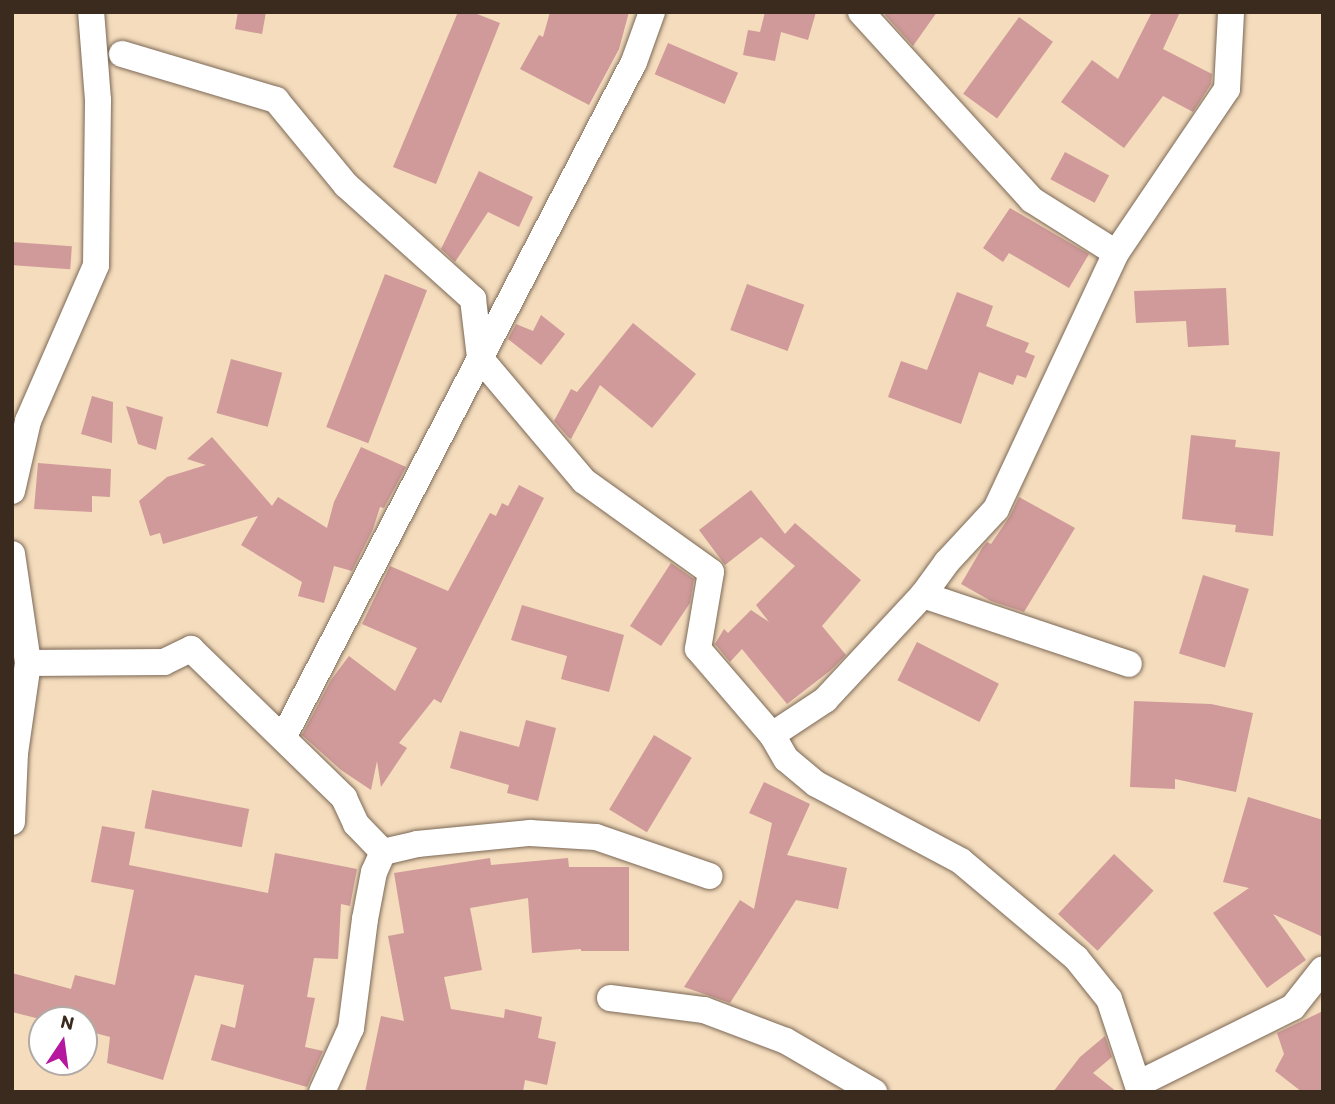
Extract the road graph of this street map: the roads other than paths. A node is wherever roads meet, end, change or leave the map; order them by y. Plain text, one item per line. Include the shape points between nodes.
1 (90, 12) edge
2 (652, 12) edge
3 (861, 12) edge
4 (1231, 12) edge
5 (122, 54) dead end
6 (1116, 253) junction
7 (481, 358) junction
8 (12, 491) edge
9 (12, 554) edge
10 (923, 594) junction
11 (28, 663) junction
12 (1129, 664) dead end
13 (772, 735) junction
14 (284, 736) junction
15 (14, 753) edge
16 (12, 822) edge
17 (383, 852) junction
18 (709, 876) dead end
19 (1323, 969) edge
20 (610, 998) dead end
21 (1139, 1088) edge
22 (323, 1092) edge
23 (874, 1092) edge

1 - 8 street via 98,100 96,265 27,421
2 - 7 street via 634,62
3 - 6 street via 1032,200
4 - 6 street via 1227,89
5 - 7 street via 276,100 346,185 473,299
6 - 10 street via 996,509
7 - 13 street via 584,481 711,572 698,649
7 - 14 street
9 - 11 street
10 - 12 street
10 - 13 street via 825,700
11 - 14 street via 164,662 191,649
11 - 15 street
13 - 21 street via 786,759 816,783 961,861 1076,958 1109,999
14 - 17 street via 344,798 356,824
15 - 16 street
17 - 18 street via 417,844 530,833 596,836
17 - 22 street via 374,872 365,919 351,1028
19 - 21 street via 1293,1007
20 - 23 street via 704,1010 786,1041

